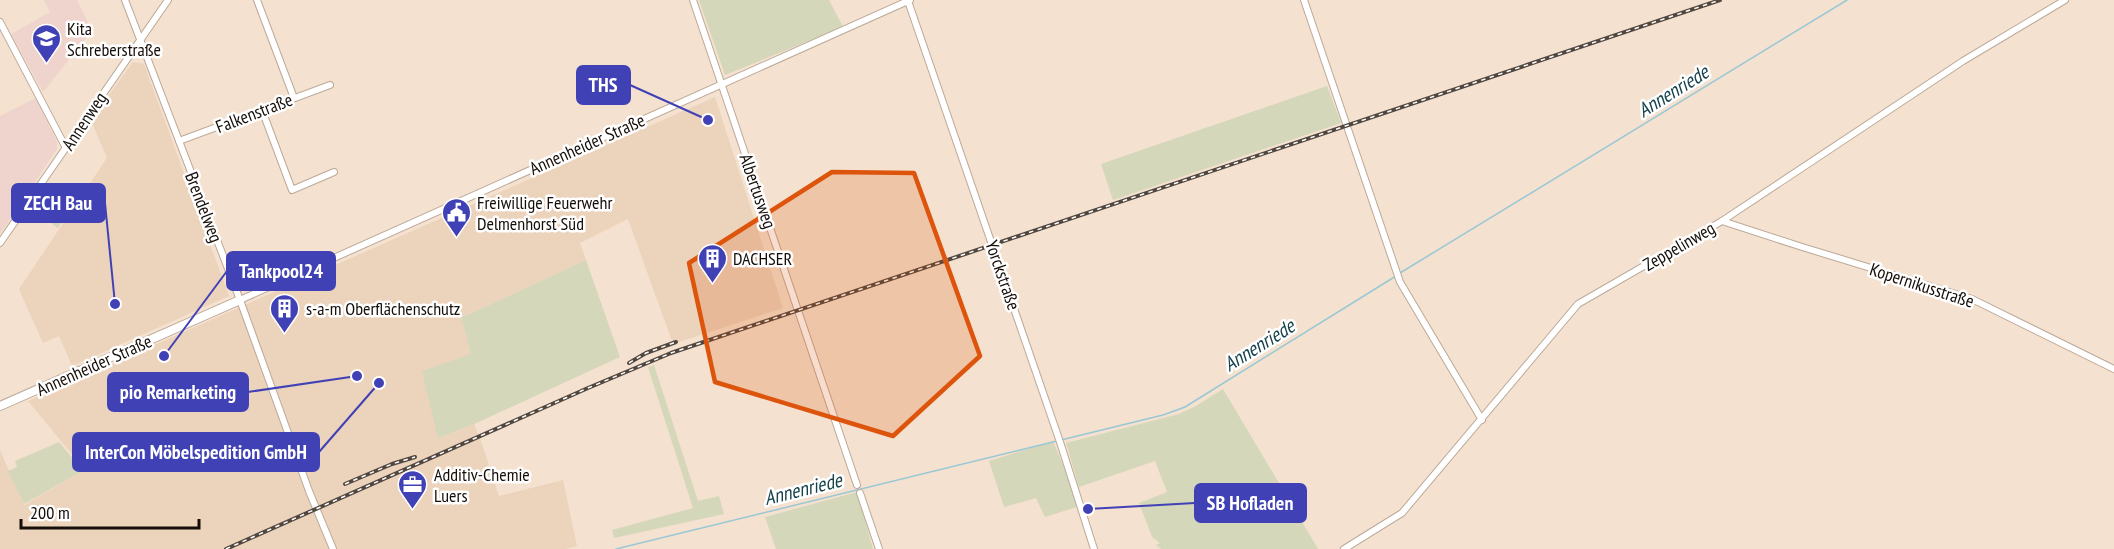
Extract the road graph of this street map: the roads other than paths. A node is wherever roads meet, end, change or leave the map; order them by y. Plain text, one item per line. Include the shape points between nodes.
1 (125, 0) edge
2 (168, 0) edge
3 (257, 0) edge
4 (693, 0) edge
5 (1304, 0) edge
6 (2065, 0) edge
7 (909, 1) edge
8 (0, 22) edge
9 (141, 40) junction
10 (722, 84) junction
11 (330, 85) dead end
12 (294, 98) junction
13 (262, 110) junction
14 (179, 141) junction
15 (66, 148) junction
16 (334, 172) dead end
17 (1722, 221) junction
18 (0, 243) edge
19 (240, 300) junction
20 (2114, 369) edge
21 (0, 406) edge
22 (1482, 420) junction
23 (857, 485) dead end
24 (860, 493) dead end
25 (333, 549) edge
26 (879, 549) edge
27 (1094, 549) edge
28 (1344, 549) edge

1 - 9 street, Brendelweg
2 - 9 street, Annenweg
3 - 12 street
4 - 10 street, Albertusweg
5 - 22 street via 1400,282
6 - 17 street, Zeppelinweg via 1963,61
7 - 10 street, Annenheider Straße
7 - 27 street, Yorckstraße
8 - 15 street
9 - 14 street, Brendelweg
9 - 15 street, Annenweg
10 - 19 street, Annenheider Straße
10 - 23 street, Albertusweg
11 - 12 street, Falkenstraße
12 - 13 street, Falkenstraße
13 - 14 street, Falkenstraße
13 - 16 street via 292,190
14 - 19 street, Brendelweg
15 - 18 street, Annenweg
17 - 20 street, Kopernikusstraße via 1972,298
17 - 22 street, Zeppelinweg via 1578,304
19 - 21 street, Annenheider Straße
19 - 25 street, Brendelweg
22 - 28 street, Zeppelinweg via 1402,513
24 - 26 street

